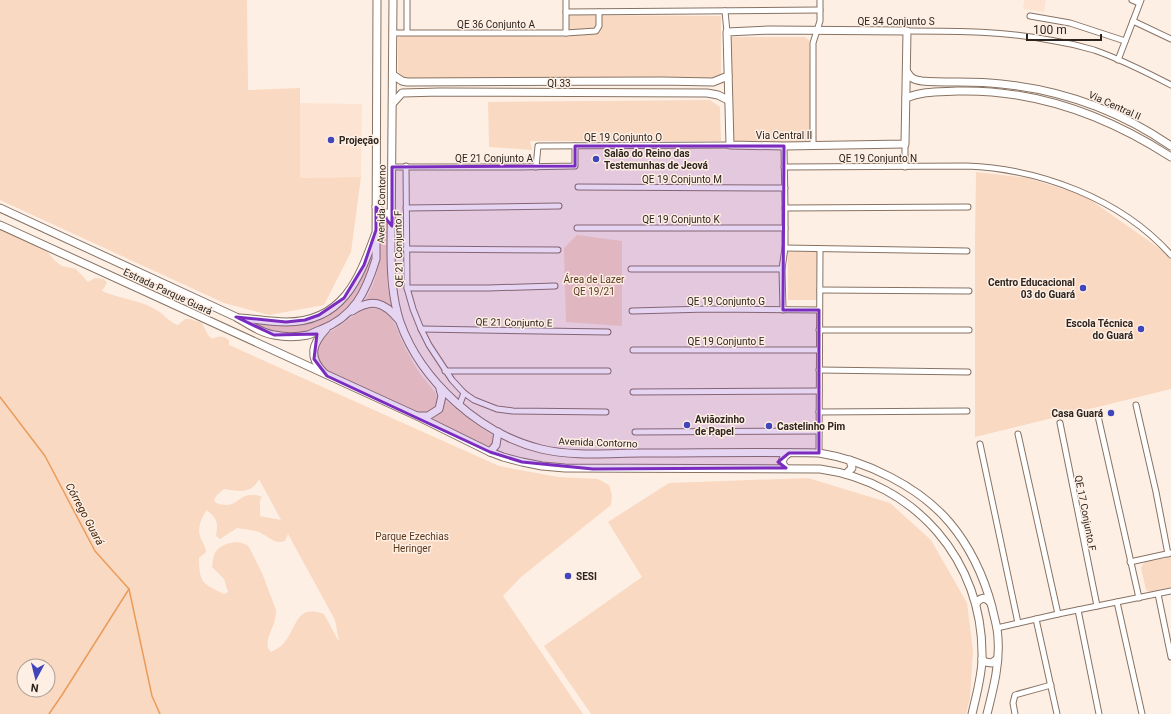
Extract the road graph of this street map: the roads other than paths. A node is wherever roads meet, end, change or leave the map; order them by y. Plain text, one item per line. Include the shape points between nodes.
1 (378, 0) edge
2 (393, 0) edge
3 (407, 0) edge
4 (566, 0) edge
5 (820, 0) edge
6 (1132, 0) edge
7 (1140, 2) edge
8 (820, 10) junction
9 (725, 11) junction
10 (566, 12) junction
11 (599, 12) junction
12 (1030, 16) dead end
13 (1133, 21) junction
14 (817, 31) junction
15 (907, 31) junction
16 (407, 32) junction
17 (727, 32) junction
18 (393, 33) junction
19 (566, 34) junction
20 (1171, 39) edge
21 (1125, 42) junction
22 (1118, 60) junction
23 (907, 72) junction
24 (393, 75) junction
25 (728, 76) junction
26 (662, 81) junction
27 (440, 82) junction
28 (1171, 85) edge
29 (1040, 89) junction
30 (440, 92) junction
31 (662, 93) junction
32 (906, 98) junction
33 (1038, 99) junction
34 (728, 100) junction
35 (393, 103) junction
36 (905, 144) junction
37 (730, 145) junction
38 (813, 145) junction
39 (575, 146) junction
40 (784, 146) junction
41 (1171, 146) edge
42 (1171, 157) edge
43 (392, 166) junction
44 (406, 166) junction
45 (536, 167) junction
46 (784, 167) junction
47 (904, 167) junction
48 (578, 188) dead end
49 (785, 188) junction
50 (559, 206) dead end
51 (376, 207) junction
52 (968, 207) dead end
53 (0, 208) edge
54 (406, 208) junction
55 (785, 208) junction
56 (392, 213) junction
57 (0, 225) edge
58 (576, 228) dead end
59 (785, 228) junction
60 (376, 230) junction
61 (785, 248) junction
62 (406, 249) junction
63 (820, 249) junction
64 (558, 250) dead end
65 (967, 251) dead end
66 (1171, 255) edge
67 (631, 269) dead end
68 (782, 269) junction
69 (555, 286) dead end
70 (407, 288) junction
71 (820, 290) junction
72 (968, 291) dead end
73 (783, 310) junction
74 (819, 310) junction
75 (632, 311) dead end
76 (346, 315) junction
77 (236, 317) junction
78 (401, 322) junction
79 (327, 327) junction
80 (420, 329) junction
81 (819, 330) junction
82 (969, 330) dead end
83 (608, 332) dead end
84 (633, 350) dead end
85 (819, 350) junction
86 (445, 370) junction
87 (819, 370) junction
88 (608, 371) dead end
89 (968, 372) dead end
90 (327, 376) junction
91 (440, 386) junction
92 (819, 391) junction
93 (633, 392) dead end
94 (464, 393) junction
95 (1136, 405) dead end
96 (459, 406) junction
97 (967, 411) dead end
98 (606, 412) dead end
99 (819, 412) junction
100 (417, 416) junction
101 (1098, 416) dead end
102 (1060, 423) dead end
103 (819, 431) junction
104 (498, 432) junction
105 (635, 432) dead end
106 (1018, 434) dead end
107 (980, 444) dead end
108 (490, 452) junction
109 (789, 453) junction
110 (819, 453) junction
111 (850, 460) junction
112 (786, 468) junction
113 (846, 474) junction
114 (1169, 554) edge
115 (1130, 562) junction
116 (1171, 591) edge
117 (1158, 594) junction
118 (1139, 598) junction
119 (990, 602) junction
120 (1117, 602) junction
121 (976, 604) junction
122 (1096, 606) junction
123 (1078, 610) junction
124 (1058, 614) junction
125 (1036, 619) junction
126 (1018, 623) junction
127 (997, 628) junction
128 (1171, 657) edge
129 (982, 659) junction
130 (997, 659) junction
131 (1051, 685) junction
132 (972, 714) edge
133 (987, 714) edge
134 (1015, 714) edge
135 (1057, 714) edge
136 (1099, 714) edge
137 (1142, 714) edge

1 - 51 main road, Avenida Contorno
2 - 18 main road, Avenida Contorno
3 - 16 street
4 - 10 street
5 - 8 street
6 - 7 street
7 - 13 street
8 - 9 street
8 - 14 street
9 - 11 street
9 - 17 street
10 - 11 street
10 - 19 street
11 - 19 street, QE 36 Conjunto A via 599,26 596,31
12 - 21 street via 1070,23
13 - 20 street
13 - 21 street
14 - 15 main road, QE 34 Conjunto S
14 - 17 main road
14 - 38 street via 813,43
15 - 22 street, QE 34 Conjunto S via 1015,34 1063,42
15 - 23 main road
16 - 18 street, QE 36 Conjunto A
16 - 19 street, QE 36 Conjunto A
17 - 25 main road
18 - 24 main road, Avenida Contorno
21 - 22 street
22 - 28 street, QE 34 Conjunto S
23 - 29 main road, Via Central II via 914,80 922,82 1000,84
23 - 32 main road
24 - 27 main road, QI 33 via 404,82
24 - 35 main road, Avenida Contorno
25 - 26 main road, QI 33 via 713,82
25 - 34 main road
26 - 27 main road, QI 33
26 - 31 main road
27 - 30 main road
29 - 33 main road
29 - 41 main road, Via Central II via 1110,112
30 - 31 main road, QI 33
30 - 35 main road, QI 33 via 405,92
31 - 34 main road, QI 33 via 718,94
32 - 33 main road, Via Central II via 922,92 963,91
32 - 36 main road
33 - 42 main road, Via Central II via 1114,124
34 - 37 main road
35 - 43 main road, Avenida Contorno
36 - 38 main road, Via Central II
36 - 47 street
37 - 39 street, QE 19 Conjunto O
37 - 40 main road, Via Central II
38 - 40 main road, Via Central II
39 - 45 street, QE 19 Conjunto O via 538,146
39 - 45 street, QE 21 Conjunto A via 575,166
40 - 46 street
43 - 44 street, QE 21 Conjunto A
43 - 56 main road, Avenida Contorno
44 - 45 street, QE 21 Conjunto A
44 - 54 street, QE 21 Conjunto F
46 - 47 street, QE 19 Conjunto N
46 - 49 street
47 - 66 street, QE 19 Conjunto N via 972,166 1029,174 1062,183 1110,207
48 - 49 street, QE 19 Conjunto M
49 - 55 street
50 - 54 street
51 - 56 main road via 383,213
51 - 60 main road, Avenida Contorno
52 - 55 street
53 - 77 main road, Estrada Parque Guará
54 - 62 street, QE 21 Conjunto F
55 - 59 street
56 - 78 main road, Avenida Contorno via 392,286
57 - 90 main road, Estrada Parque Guará
58 - 59 street, QE 19 Conjunto K
59 - 61 street
60 - 76 main road, Avenida Contorno via 376,258 372,270 361,296
60 - 77 main road via 364,265 352,287 332,308 305,320 286,322
61 - 63 street
61 - 68 street
62 - 64 street
62 - 70 street, QE 21 Conjunto F
63 - 65 street
63 - 71 street
67 - 68 street
68 - 73 street
69 - 70 street
70 - 80 street, QE 21 Conjunto F
71 - 72 street
71 - 74 street
73 - 74 street, QE 19 Conjunto G
73 - 75 street, QE 19 Conjunto G
74 - 81 street
76 - 78 main road via 368,303 378,304 389,308
76 - 79 main road, Avenida Contorno
77 - 79 main road, Estrada Parque Guará via 274,335 308,335
78 - 91 main road, Avenida Contorno via 413,348
79 - 90 main road via 315,343 313,352 319,368
80 - 83 street, QE 21 Conjunto E
80 - 86 street, QE 21 Conjunto F
81 - 82 street
81 - 85 street
84 - 85 street, QE 19 Conjunto E
85 - 87 street
86 - 88 street
86 - 94 street, QE 21 Conjunto F
87 - 89 street
87 - 92 street
90 - 100 main road
91 - 96 main road, Avenida Contorno
91 - 100 main road via 440,408 428,416
92 - 93 street
92 - 99 street
94 - 96 street
94 - 98 street, QE 21 Conjunto F via 497,409
95 - 114 street
96 - 104 main road, Avenida Contorno
97 - 99 street
99 - 103 street
100 - 108 main road
101 - 115 street
102 - 122 street, QE 17 Conjunto F
103 - 105 street
103 - 110 street
104 - 108 main road via 496,445
104 - 109 main road, Avenida Contorno via 525,444 562,452
106 - 124 street
107 - 126 street
108 - 112 main road via 522,462 565,468
109 - 110 main road, Avenida Contorno
109 - 112 main road via 782,460
110 - 111 main road, Avenida Contorno
111 - 113 main road via 852,468
111 - 119 main road, Avenida Contorno via 898,482 944,516 971,555 986,585
112 - 113 main road via 820,469
113 - 121 main road via 889,491 921,515 954,554 965,572
114 - 115 street
115 - 118 street
116 - 117 street
117 - 118 street
117 - 128 street
118 - 120 street
119 - 121 main road via 986,598 981,598
119 - 127 main road, Avenida Contorno
120 - 122 street
120 - 137 street
121 - 129 main road
122 - 123 street
123 - 124 street
123 - 136 street
124 - 125 street
125 - 126 street
125 - 131 street
126 - 127 street
127 - 130 main road, Avenida Contorno
129 - 130 main road via 992,663
129 - 132 main road
130 - 133 main road, Avenida Contorno
131 - 134 street via 1015,694
131 - 135 street

